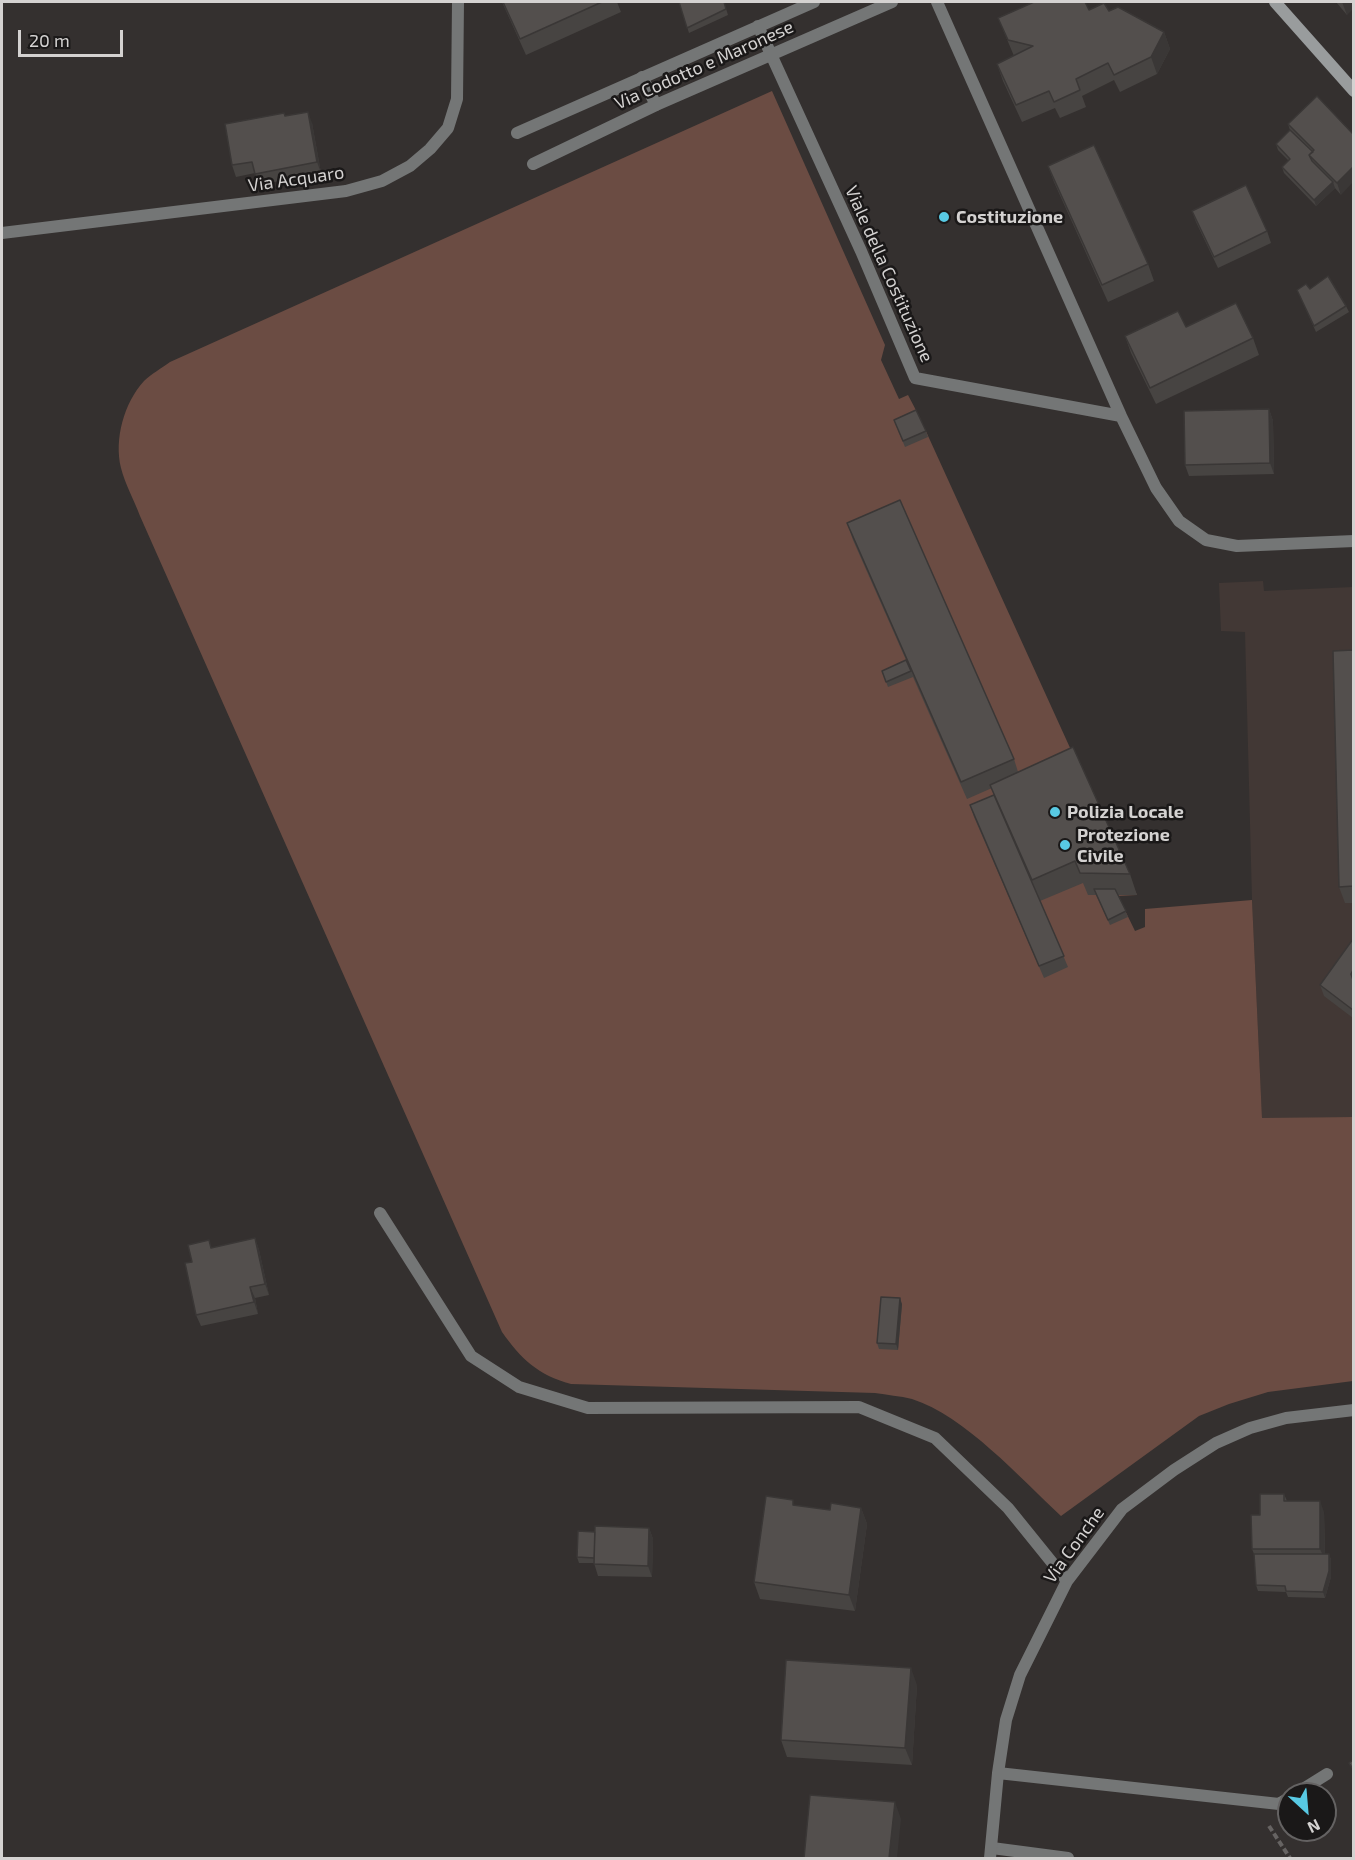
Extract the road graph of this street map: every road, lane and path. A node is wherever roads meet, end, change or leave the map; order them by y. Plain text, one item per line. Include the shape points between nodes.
1 (458, 2) edge
2 (814, 2) edge
3 (892, 2) edge
4 (937, 2) edge
5 (1275, 2) edge
6 (758, 26) junction
7 (772, 53) junction
8 (642, 77) junction
9 (1353, 91) edge
10 (656, 105) junction
11 (517, 133) dead end
12 (533, 164) dead end
13 (2, 233) edge
14 (1122, 416) junction
15 (1353, 541) edge
16 (380, 1213) dead end
17 (1353, 1410) edge
18 (1067, 1581) junction
19 (998, 1773) junction
20 (1327, 1773) dead end
21 (1313, 1782) edge
22 (1277, 1804) edge
23 (991, 1853) edge
24 (1068, 1858) edge

1 - 13 street, Via Acquaro via 457,99 448,128 410,166 382,181 346,191
2 - 6 street, Via Codotto e Maronese
3 - 7 street, Via Codotto e Maronese
4 - 14 street
5 - 9 main road
6 - 7 street, Viale della Costituzione
6 - 8 street, Via Codotto e Maronese
7 - 10 street, Via Codotto e Maronese
7 - 14 street, Viale della Costituzione via 915,378
8 - 10 street
8 - 11 street, Via Codotto e Maronese
10 - 12 street, Via Codotto e Maronese
14 - 15 street via 1156,488 1179,521 1206,540 1237,546
16 - 18 street via 471,1356 519,1387 588,1408 859,1407 935,1438 1008,1508
17 - 18 street, Via Conche via 1286,1418 1216,1443 1122,1509
18 - 19 street, Via Conche via 1020,1675 1006,1719
19 - 22 street
19 - 23 street, Via Conche
20 - 21 street
23 - 24 street, Via Conche

